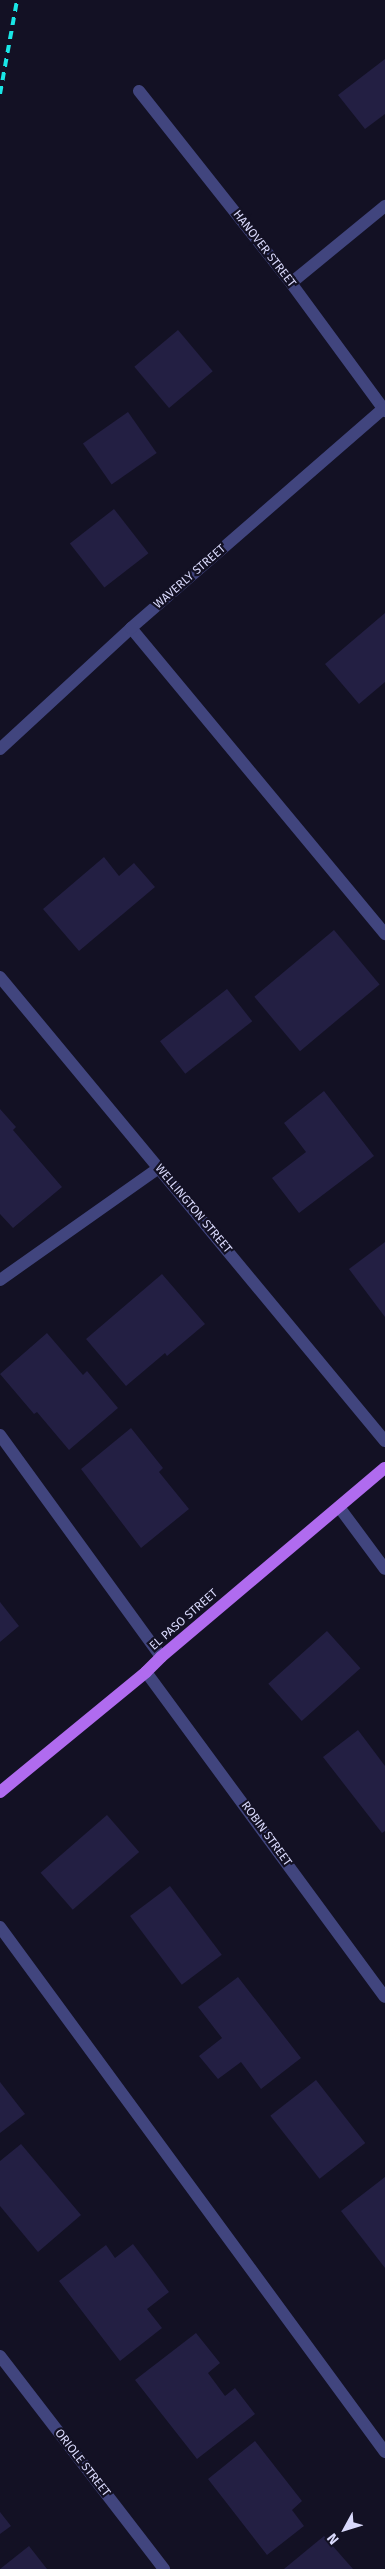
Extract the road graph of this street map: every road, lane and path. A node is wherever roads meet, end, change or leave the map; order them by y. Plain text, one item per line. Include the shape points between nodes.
1 (139, 91) dead end
2 (385, 206) edge
3 (291, 283) junction
4 (384, 410) edge
5 (131, 628) junction
6 (0, 749) edge
7 (385, 934) edge
8 (0, 977) edge
9 (159, 1168) junction
10 (0, 1280) edge
11 (0, 1435) edge
12 (385, 1440) edge
13 (385, 1468) edge
14 (339, 1507) junction
15 (385, 1569) edge
16 (161, 1657) junction
17 (146, 1672) junction
18 (0, 1792) edge
19 (0, 1927) edge
20 (385, 1997) edge
21 (0, 2356) edge
22 (385, 2452) edge
23 (164, 2569) edge

1 - 3 street, HANOVER STREET
2 - 3 street
3 - 4 street, HANOVER STREET
4 - 5 street, WAVERLY STREET
5 - 6 street, WAVERLY STREET
5 - 7 street
8 - 9 street, WELLINGTON STREET
9 - 10 street
9 - 12 street, WELLINGTON STREET
11 - 16 street
13 - 14 main road, EL PASO STREET
14 - 15 street
14 - 16 main road, EL PASO STREET
16 - 17 main road, EL PASO STREET
17 - 18 main road, EL PASO STREET
17 - 20 street, ROBIN STREET
19 - 22 street
21 - 23 street, ORIOLE STREET

